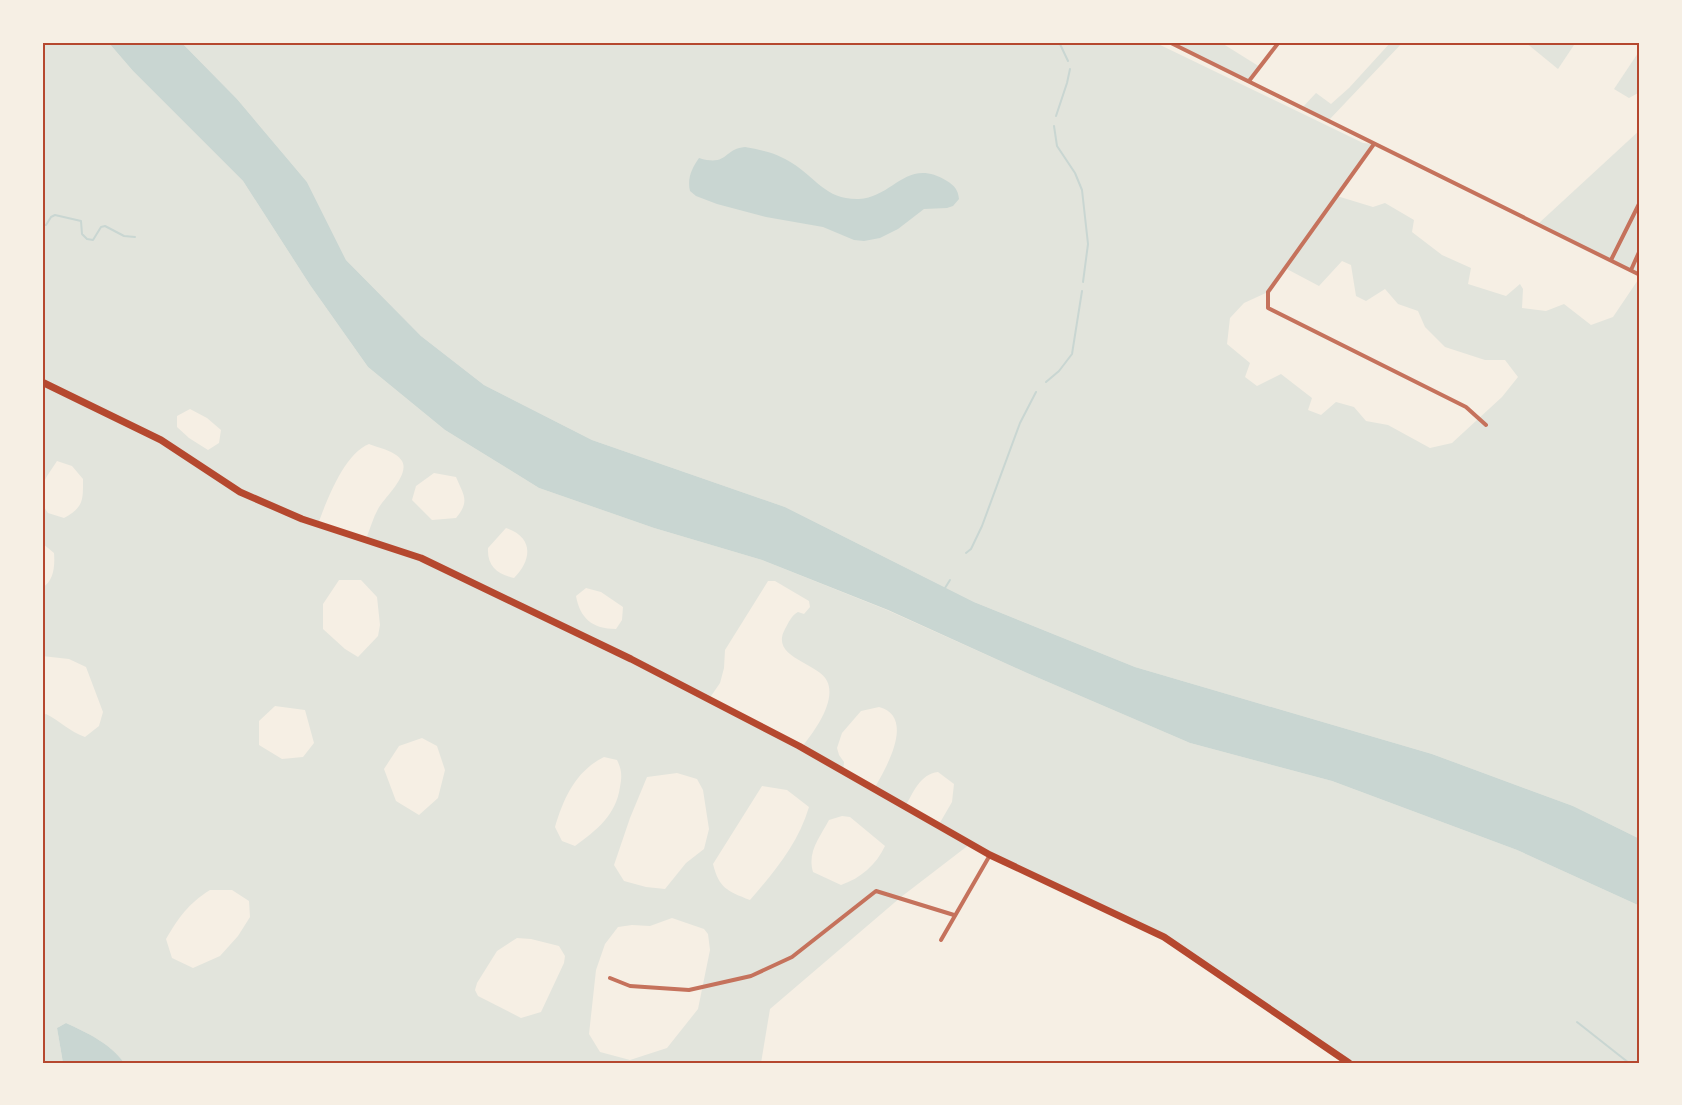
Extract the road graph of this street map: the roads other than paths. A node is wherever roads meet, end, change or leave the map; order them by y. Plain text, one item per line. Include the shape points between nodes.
1 (1169, 42) edge
2 (1279, 42) edge
3 (1249, 81) junction
4 (1374, 144) junction
5 (1640, 202) edge
6 (1640, 250) edge
7 (1611, 260) junction
8 (1631, 270) junction
9 (1640, 275) edge
10 (42, 382) edge
11 (1486, 424) dead end
12 (990, 855) junction
13 (954, 915) junction
14 (941, 940) dead end
15 (610, 978) dead end
16 (1349, 1063) edge

1 - 3 street
2 - 3 street
3 - 4 street
4 - 7 street
4 - 11 street via 1268,292 1268,308 1466,407
5 - 7 street
6 - 8 street
7 - 8 street
8 - 9 street
10 - 12 highway via 161,440 240,492 302,519 421,558 631,659 799,746
12 - 13 street
12 - 16 highway via 1164,937
13 - 14 street
13 - 15 street via 876,891 792,957 751,976 690,990 630,986

